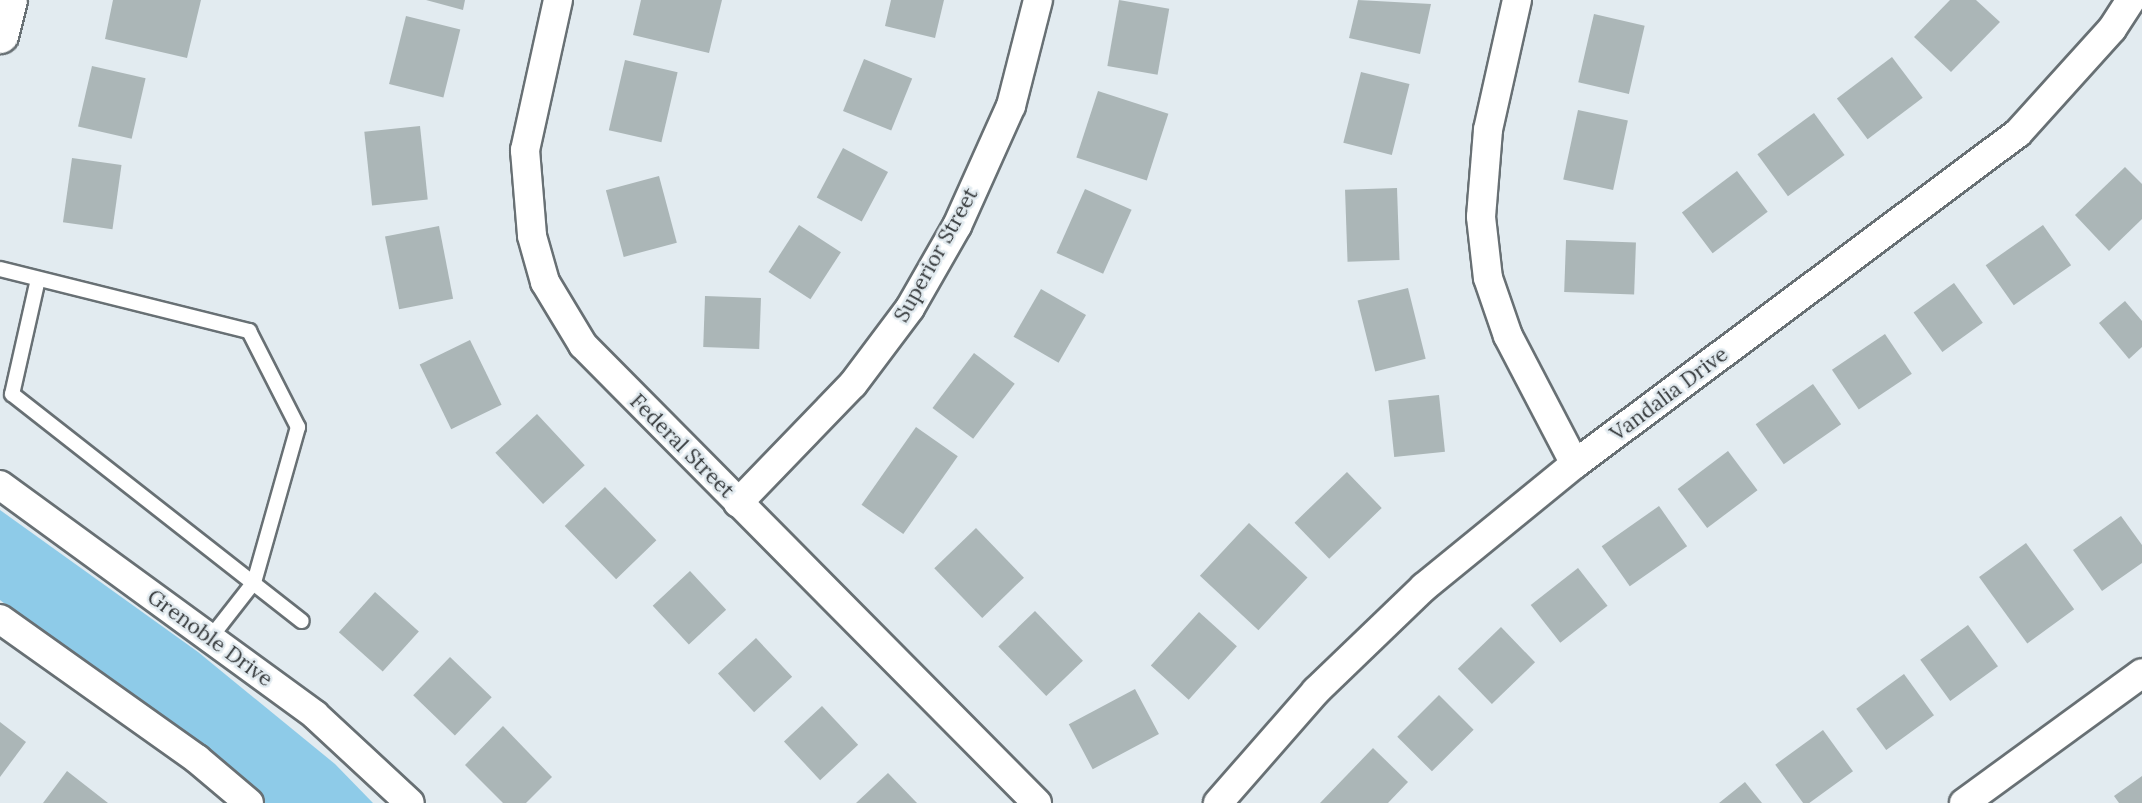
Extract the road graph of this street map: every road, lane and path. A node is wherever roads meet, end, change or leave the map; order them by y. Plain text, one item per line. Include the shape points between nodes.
1 (9, 0) edge
2 (558, 0) edge
3 (1038, 0) edge
4 (1517, 0) edge
5 (2131, 0) edge
6 (0, 35) edge
7 (0, 270) edge
8 (38, 278) junction
9 (1575, 464) junction
10 (0, 485) edge
11 (738, 503) junction
12 (254, 582) junction
13 (0, 618) edge
14 (302, 621) dead end
15 (211, 637) junction
16 (2142, 673) edge
17 (249, 803) edge
18 (410, 803) edge
19 (1037, 803) edge
20 (1217, 803) edge
21 (1964, 803) edge

1 - 6 street
2 - 11 street, Federal Street via 525,150 532,236 545,282 583,345
3 - 11 street, Superior Street via 1012,106 957,226 910,308 853,384
4 - 9 street via 1488,130 1481,217 1488,278 1508,336
5 - 9 street, Vandalia Drive via 2112,29 2018,133
7 - 8 lane
8 - 12 lane via 12,394
8 - 12 lane via 249,331 298,427
9 - 20 street, Vandalia Drive via 1423,587 1315,691
10 - 15 street, Grenoble Drive
11 - 19 street, Federal Street
12 - 14 lane
12 - 15 lane
13 - 17 street via 197,759
15 - 18 street, Grenoble Drive via 315,715
16 - 21 street

